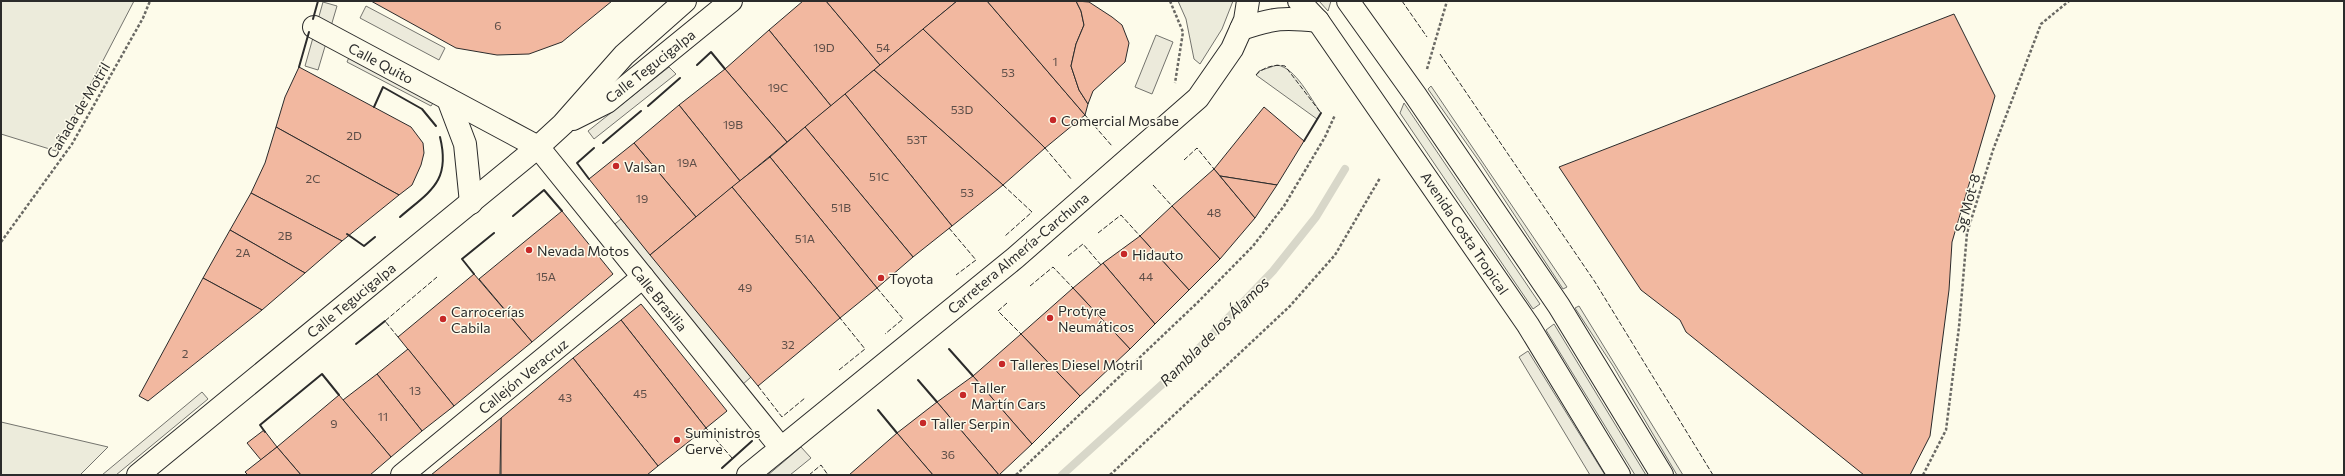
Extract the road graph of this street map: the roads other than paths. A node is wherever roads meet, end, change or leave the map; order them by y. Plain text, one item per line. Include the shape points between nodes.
1 (685, 1) edge
2 (732, 1) edge
3 (1248, 1) edge
4 (1298, 1) edge
5 (1348, 1) edge
6 (1318, 21) junction
7 (314, 27) dead end
8 (1241, 29) junction
9 (448, 99) junction
10 (563, 124) junction
11 (538, 146) junction
12 (470, 203) junction
13 (643, 277) junction
14 (781, 448) junction
15 (138, 475) edge
16 (402, 475) edge
17 (748, 475) edge
18 (1619, 475) edge
19 (1662, 475) edge

1 - 10 street, Calle Tegucigalpa via 624,55
2 - 10 street, Calle Tegucigalpa via 607,102
3 - 8 street, Carretera Almería-Carchuna
4 - 6 street, Avenida Costa Tropical
5 - 19 street via 1411,88 1559,306
6 - 8 street via 1274,18
6 - 18 street, Avenida Costa Tropical via 1528,325
7 - 9 street, Calle Quito
8 - 14 street, Carretera Almería-Carchuna via 1232,49 1198,98 1015,258
9 - 11 street, Calle Quito
9 - 12 street via 464,144
10 - 11 street, Calle Tegucigalpa
11 - 12 street, Calle Tegucigalpa
11 - 13 street, Calle Brasilia
12 - 15 street, Calle Tegucigalpa
13 - 14 street, Calle Brasilia
13 - 16 street, Callejón Veracruz
14 - 17 street, Carretera Almería-Carchuna

